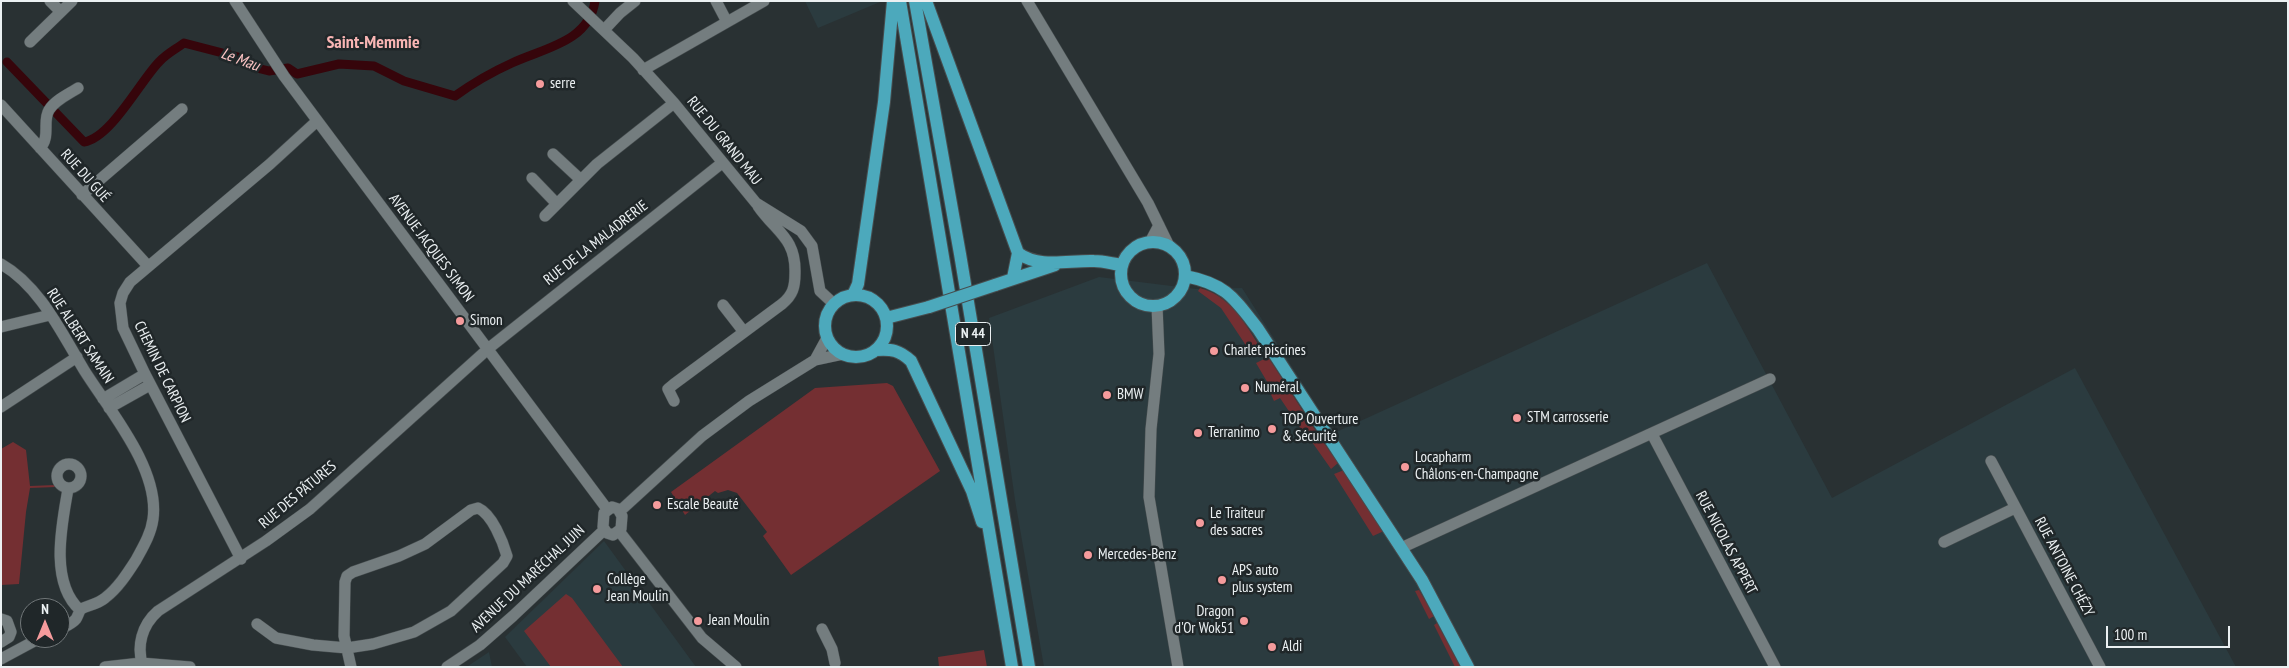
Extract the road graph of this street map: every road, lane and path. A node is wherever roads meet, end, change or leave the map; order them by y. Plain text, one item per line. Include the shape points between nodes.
1 (50, 1) edge
2 (72, 1) edge
3 (235, 1) edge
4 (573, 1) edge
5 (635, 1) edge
6 (716, 1) edge
7 (764, 1) edge
8 (893, 1) edge
9 (900, 1) edge
10 (915, 1) edge
11 (926, 1) edge
12 (1027, 1) edge
13 (60, 10) junction
14 (727, 22) junction
15 (600, 27) junction
16 (30, 42) dead end
17 (643, 70) junction
18 (78, 88) dead end
19 (674, 104) junction
20 (1, 105) edge
21 (182, 109) dead end
22 (317, 121) junction
23 (40, 148) junction
24 (553, 154) dead end
25 (722, 162) junction
26 (532, 178) dead end
27 (581, 180) junction
28 (82, 195) junction
29 (756, 203) junction
30 (557, 204) junction
31 (545, 216) dead end
32 (1159, 225) junction
33 (1150, 242) junction
34 (1169, 246) junction
35 (1018, 252) junction
36 (1063, 263) junction
37 (1, 264) edge
38 (1122, 265) junction
39 (148, 266) junction
40 (1185, 276) junction
41 (1013, 278) junction
42 (854, 295) junction
43 (834, 304) junction
44 (723, 305) dead end
45 (1156, 306) junction
46 (50, 315) junction
47 (886, 318) junction
48 (1, 327) edge
49 (744, 332) junction
50 (828, 338) junction
51 (488, 348) junction
52 (876, 350) junction
53 (843, 354) junction
54 (77, 357) junction
55 (815, 360) junction
56 (1770, 379) dead end
57 (148, 380) junction
58 (674, 402) dead end
59 (106, 403) junction
60 (1, 406) edge
61 (1652, 434) junction
62 (1991, 461) dead end
63 (68, 488) dead end
64 (2016, 508) junction
65 (607, 509) junction
66 (620, 511) junction
67 (604, 530) junction
68 (620, 531) junction
69 (1944, 542) dead end
70 (1401, 548) junction
71 (993, 550) junction
72 (240, 558) junction
73 (80, 610) junction
74 (1, 619) edge
75 (70, 623) edge
76 (257, 624) dead end
77 (822, 629) dead end
78 (3, 642) edge
79 (20, 648) edge
80 (347, 648) junction
81 (12, 652) junction
82 (1, 659) edge
83 (142, 665) edge
84 (834, 666) edge
85 (105, 667) edge
86 (190, 667) edge
87 (351, 667) edge
88 (447, 667) edge
89 (736, 667) edge
90 (1012, 667) edge
91 (1029, 667) edge
92 (1178, 667) edge
93 (1468, 667) edge
94 (1775, 667) edge
95 (2100, 667) edge

1 - 13 street
2 - 13 street
3 - 22 street, AVENUE JACQUES SIMON
4 - 15 street, RUE DU GRAND MAU
5 - 15 street
6 - 14 street
7 - 14 street
8 - 42 main road via 883,112
9 - 71 main road, N 44
10 - 91 main road, N 44
11 - 35 main road
12 - 32 street
13 - 16 street
14 - 17 street
15 - 17 street, RUE DU GRAND MAU
17 - 19 street, RUE DU GRAND MAU
18 - 23 street via 52,107 45,140
19 - 25 street, RUE DU GRAND MAU
19 - 27 street via 596,164
20 - 23 street, RUE DU GUÉ
21 - 28 street
22 - 39 street, CHEMIN DE CARPION
22 - 51 street, AVENUE JACQUES SIMON
23 - 28 street, RUE DU GUÉ
24 - 27 street
25 - 29 street, RUE DU GRAND MAU
25 - 51 street, RUE DE LA MALADRERIE
26 - 30 street
27 - 30 street
28 - 39 street, RUE DU GUÉ
29 - 43 street, RUE DU GRAND MAU via 801,231 812,246 820,291
29 - 49 street via 791,245 795,280 794,290 787,300
30 - 31 street
32 - 33 street
32 - 34 street
33 - 34 main road
33 - 38 main road via 1132,249
34 - 40 main road via 1182,259
35 - 36 main road via 1028,260
35 - 41 main road
36 - 38 main road via 1094,261
36 - 41 main road
37 - 46 street, RUE ALBERT SAMAIN via 15,273
38 - 45 main road via 1122,281 1129,294 1146,305
39 - 57 street, CHEMIN DE CARPION via 126,287 120,309 124,328
40 - 45 main road via 1179,293
40 - 70 main road via 1207,280 1226,290 1239,304
41 - 47 main road, bridge
42 - 43 main road
42 - 47 main road via 870,298 883,310
43 - 50 main road via 825,320
44 - 49 street
45 - 92 street via 1159,354 1148,497
46 - 48 street
46 - 54 street, RUE ALBERT SAMAIN
47 - 52 main road via 886,335
49 - 58 street via 668,389
50 - 53 main road via 832,346
50 - 55 street
51 - 65 street, AVENUE JACQUES SIMON
51 - 72 street, RUE DES PÂTURES via 310,509
52 - 53 main road via 858,357
52 - 71 main road via 894,349 911,361 972,491
53 - 55 street
54 - 59 street, RUE ALBERT SAMAIN
54 - 60 street
55 - 66 street via 749,401 702,436
56 - 61 street
57 - 59 street
57 - 72 street, CHEMIN DE CARPION
59 - 73 street, RUE ALBERT SAMAIN via 132,445 148,481 154,517 144,547 121,582 100,602
61 - 70 street
61 - 94 street, RUE NICOLAS APPERT
62 - 64 street, RUE ANTOINE CHÉZY
63 - 73 street via 61,563 70,597
64 - 69 street, RUE ANTOINE CHÉZY
64 - 95 street, RUE ANTOINE CHÉZY
65 - 66 street
65 - 67 street
66 - 68 street
67 - 68 street via 611,535
67 - 88 street, AVENUE DU MARÉCHAL JUIN via 514,616
68 - 89 street via 702,638
70 - 93 main road via 1422,580
71 - 90 main road, N 44
72 - 83 street, RUE DES PÂTURES via 150,618 141,636
73 - 75 street
74 - 78 street via 10,626 9,637
76 - 80 street via 276,638
77 - 84 street via 832,649
78 - 81 street
79 - 81 street
80 - 80 street via 344,636 347,576 425,544 471,510 485,511 507,556 503,563 451,611 414,632
80 - 87 street
81 - 82 street
83 - 85 street
83 - 86 street

